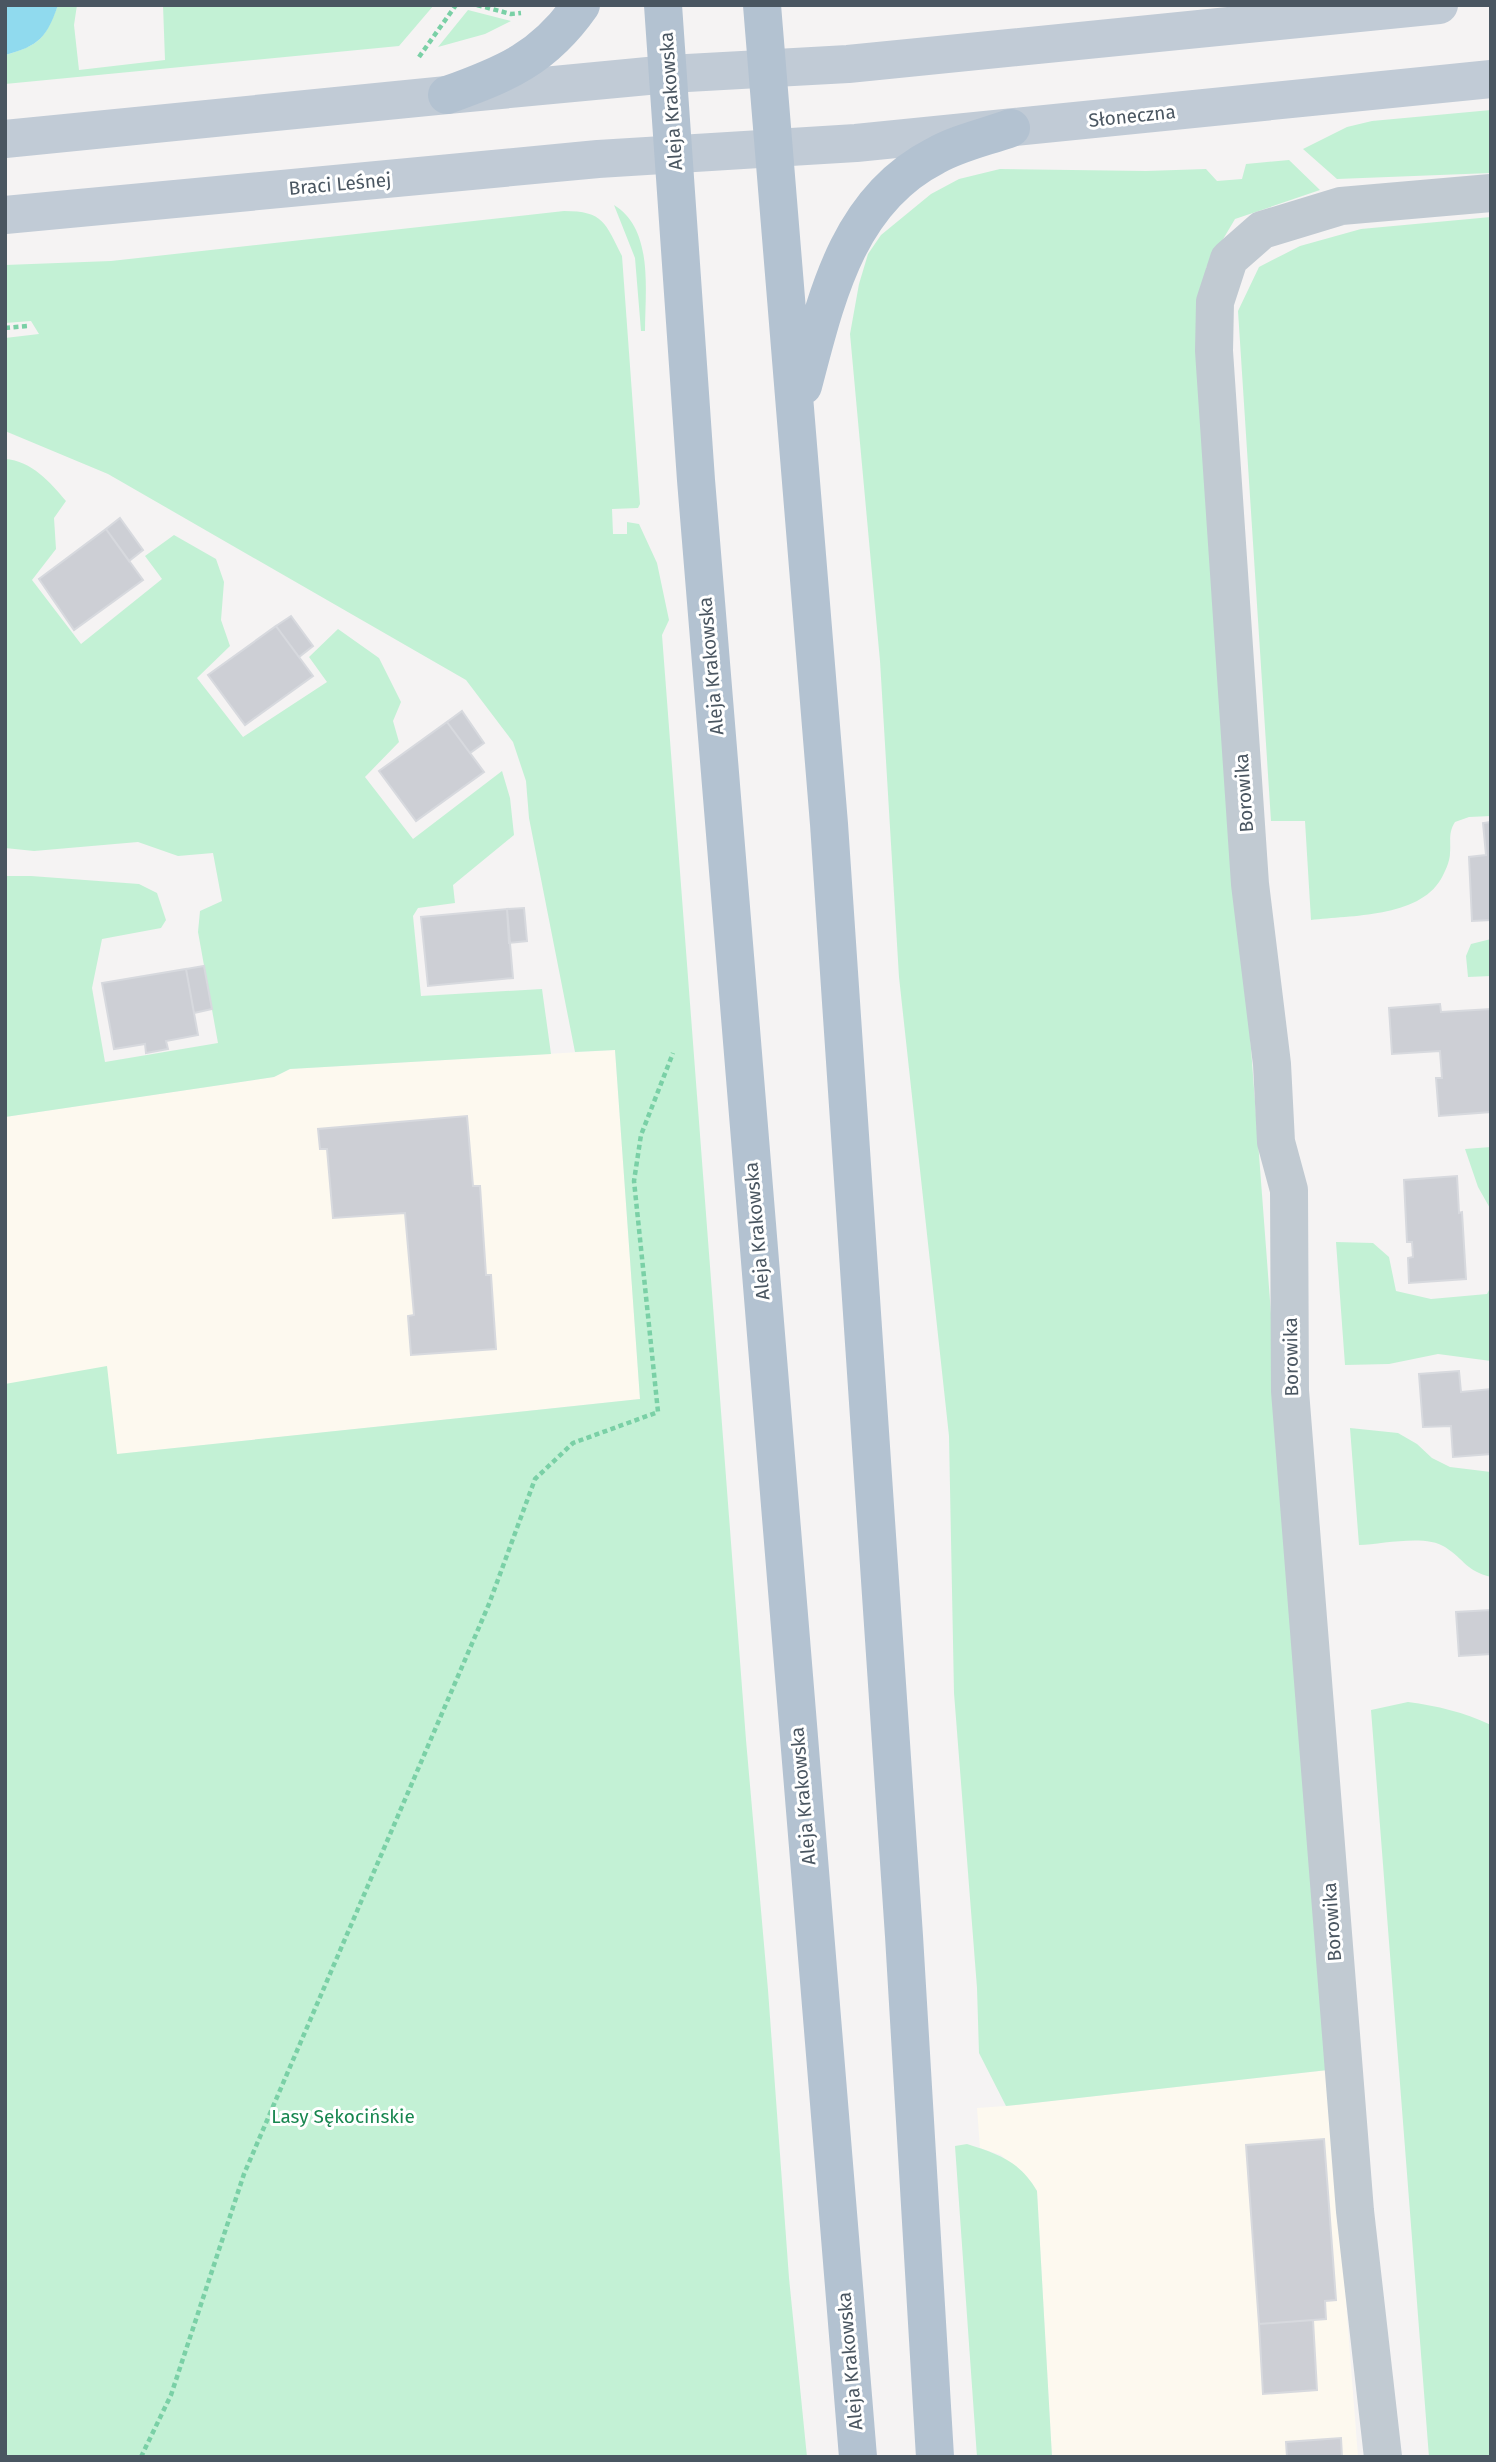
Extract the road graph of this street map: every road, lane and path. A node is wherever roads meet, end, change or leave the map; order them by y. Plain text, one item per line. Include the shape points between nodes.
1 (456, 5) edge
2 (477, 5) edge
3 (581, 5) edge
4 (663, 5) edge
5 (762, 5) edge
6 (1439, 5) edge
7 (532, 12) dead end
8 (413, 66) dead end
9 (767, 69) junction
10 (669, 74) junction
11 (1491, 79) edge
12 (446, 94) junction
13 (1011, 128) junction
14 (5, 139) edge
15 (774, 148) junction
16 (675, 155) junction
17 (1491, 193) edge
18 (5, 215) edge
19 (28, 326) dead end
20 (5, 328) edge
21 (796, 415) junction
22 (673, 1053) dead end
23 (141, 2457) edge
24 (858, 2457) edge
25 (935, 2457) edge
26 (1383, 2457) edge

1 - 8 path
2 - 7 path via 512,14
3 - 12 main road via 547,46 522,63
4 - 10 main road, Aleja Krakowska
5 - 9 main road
6 - 9 main road
9 - 10 main road
9 - 15 main road
10 - 12 main road
10 - 16 main road, Aleja Krakowska
11 - 13 main road, Słoneczna
12 - 14 main road
13 - 15 main road, Słoneczna
13 - 21 main road via 936,155 908,172 870,213 826,296
15 - 16 main road, Braci Leśnej
15 - 21 main road
16 - 18 main road, Braci Leśnej
16 - 24 main road, Aleja Krakowska via 699,522
17 - 26 street, Borowika via 1341,206 1262,230 1229,259 1215,302 1213,351 1248,857 1272,1064 1276,1142 1289,1190 1291,1401 1354,2211
19 - 20 path
21 - 25 main road via 839,977
22 - 23 path via 641,1135 634,1181 658,1412 573,1443 534,1479 489,1604 244,2174 172,2395

